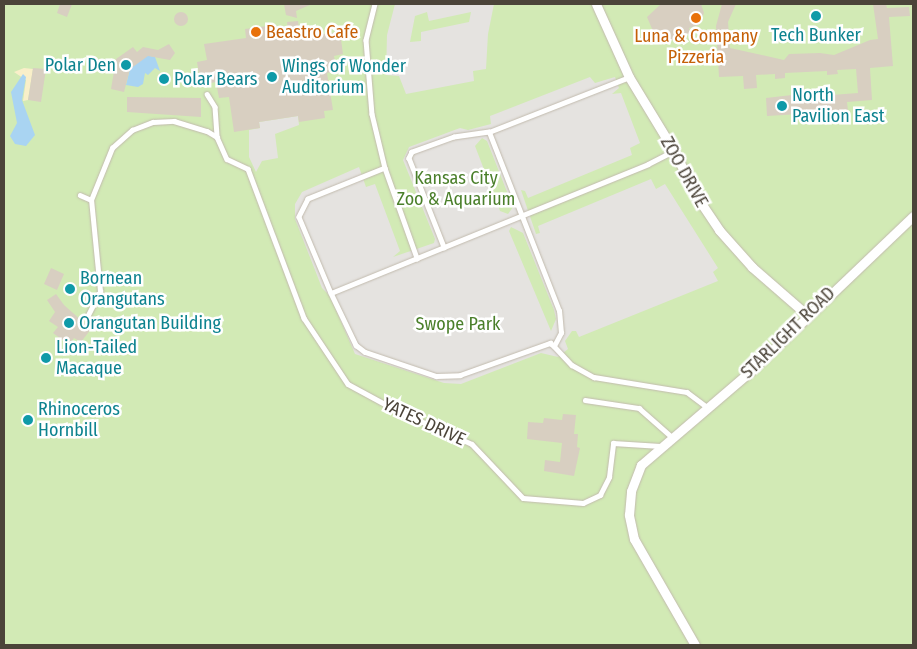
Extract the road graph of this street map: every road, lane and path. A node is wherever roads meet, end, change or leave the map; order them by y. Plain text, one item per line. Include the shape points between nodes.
1 (375, 4) edge
2 (596, 4) edge
3 (629, 77) junction
4 (207, 94) dead end
5 (489, 132) junction
6 (217, 137) junction
7 (674, 151) junction
8 (385, 168) junction
9 (80, 195) dead end
10 (91, 200) junction
11 (522, 216) junction
12 (913, 216) edge
13 (444, 247) junction
14 (417, 258) junction
15 (331, 293) junction
16 (807, 315) junction
17 (87, 317) dead end
18 (554, 346) junction
19 (585, 400) dead end
20 (708, 408) junction
21 (672, 437) junction
22 (660, 446) junction
23 (695, 645) edge

1 - 8 lane via 367,32 367,69 373,122
2 - 3 street, ZOO DRIVE
3 - 5 lane
3 - 7 street, ZOO DRIVE
4 - 6 lane via 215,107
5 - 11 lane
5 - 13 lane via 454,137 412,152 409,158
6 - 10 lane via 183,122 146,124 125,134 115,144
6 - 22 lane, YATES DRIVE via 227,159 248,169 304,318 348,384 472,444 523,498 583,502 600,495 609,477 613,443
7 - 11 lane
7 - 16 street, ZOO DRIVE via 697,197 719,230 752,267
8 - 14 lane
8 - 15 lane via 308,199 299,217
9 - 10 lane
10 - 17 lane via 100,292
11 - 13 lane
11 - 18 lane via 559,311 561,333
12 - 16 street, STARLIGHT ROAD
13 - 14 lane
14 - 15 lane
15 - 18 lane via 356,345 365,352 436,376 460,375 550,342
16 - 20 street, STARLIGHT ROAD
18 - 20 lane via 572,365 594,377 687,392
19 - 21 lane via 639,408
20 - 21 street, STARLIGHT ROAD
21 - 22 street, STARLIGHT ROAD
22 - 23 street via 641,465 630,491 629,515 634,539

